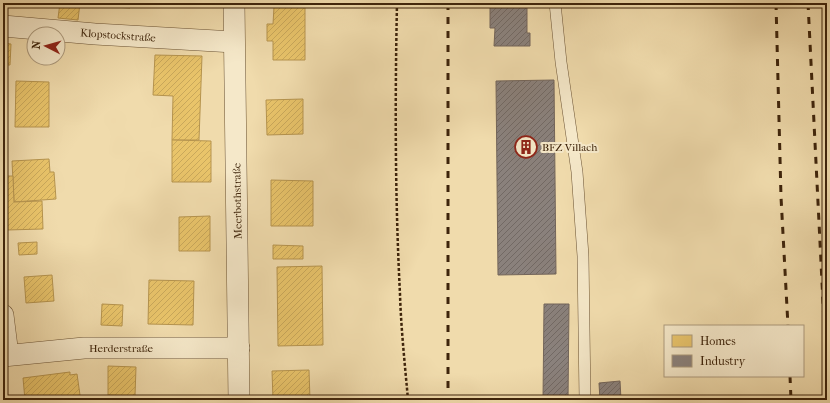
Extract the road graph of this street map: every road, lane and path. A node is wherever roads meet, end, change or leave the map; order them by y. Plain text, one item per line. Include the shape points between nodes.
1 (234, 3) edge
2 (397, 3) edge
3 (555, 3) edge
4 (3, 26) edge
5 (234, 42) junction
6 (3, 315) edge
7 (239, 348) junction
8 (5, 356) edge
9 (239, 400) edge
10 (408, 400) edge
11 (585, 400) edge

1 - 5 street, Meerbothstraße
2 - 10 path via 396,184 400,295
3 - 11 lane via 577,172 583,256
4 - 5 street, Klopstockstraße
5 - 7 street, Meerbothstraße
6 - 8 street
7 - 8 street, Herderstraße via 84,348
7 - 9 street, Meerbothstraße

